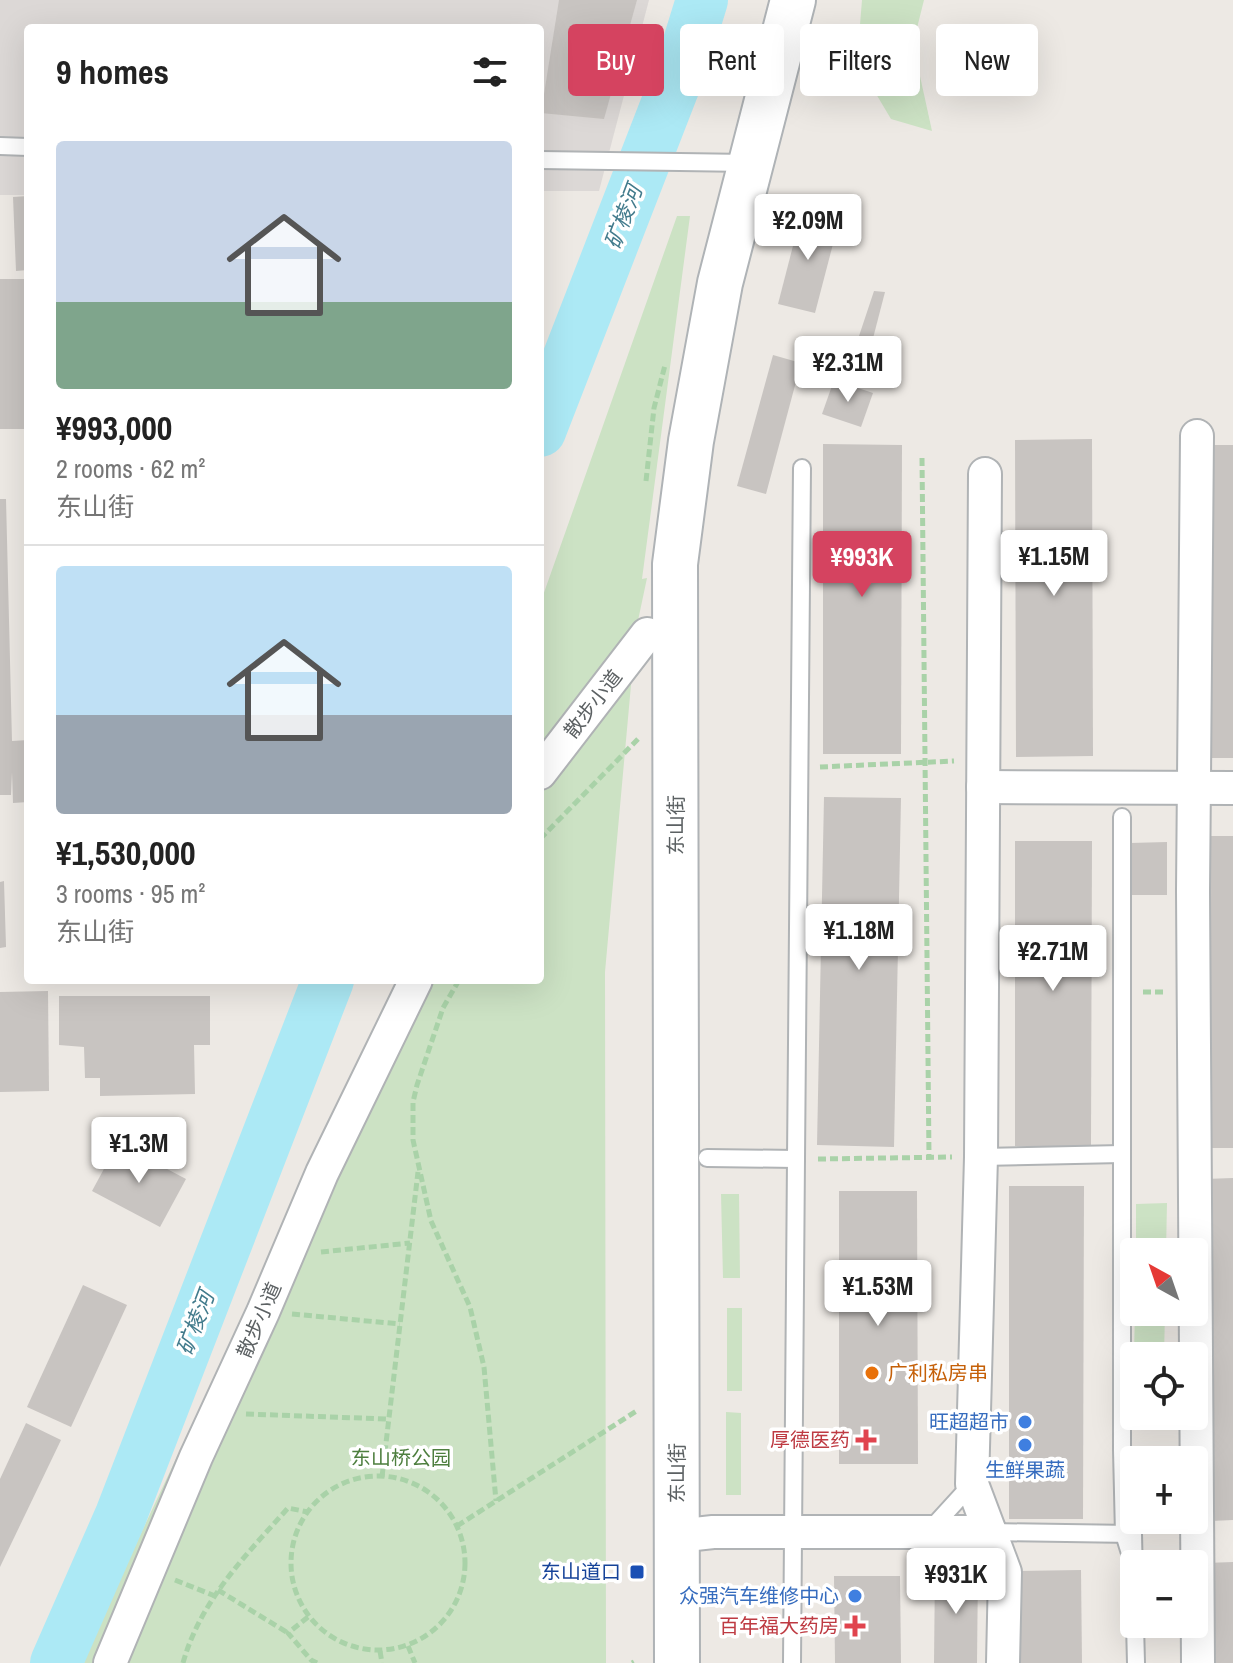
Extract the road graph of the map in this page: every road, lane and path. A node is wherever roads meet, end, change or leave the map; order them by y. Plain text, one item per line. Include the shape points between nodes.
1 (793, 0) edge
2 (1, 143) edge
3 (24, 146) edge
4 (544, 160) edge
5 (751, 163) junction
6 (1197, 436) dead end
7 (922, 458) dead end
8 (802, 468) dead end
9 (985, 474) dead end
10 (647, 634) dead end
11 (641, 736) dead end
12 (925, 763) junction
13 (544, 768) edge
14 (799, 768) junction
15 (983, 787) junction
16 (1233, 788) edge
17 (1194, 789) junction
18 (1122, 817) dead end
19 (544, 835) edge
20 (414, 984) edge
21 (457, 984) edge
22 (1194, 991) junction
23 (1122, 993) junction
24 (1122, 1154) junction
25 (981, 1157) junction
26 (707, 1158) dead end
27 (796, 1159) junction
28 (419, 1165) junction
29 (410, 1243) junction
30 (288, 1256) junction
31 (263, 1312) junction
32 (400, 1324) junction
33 (638, 1410) dead end
34 (217, 1414) junction
35 (388, 1419) junction
36 (1124, 1446) edge
37 (382, 1477) junction
38 (972, 1484) junction
39 (496, 1501) junction
40 (308, 1512) junction
41 (457, 1526) junction
42 (928, 1532) junction
43 (990, 1532) junction
44 (793, 1534) junction
45 (1120, 1534) edge
46 (1124, 1534) edge
47 (677, 1536) junction
48 (1129, 1550) edge
49 (149, 1570) junction
50 (217, 1593) junction
51 (308, 1617) junction
52 (288, 1633) junction
53 (1135, 1638) edge
54 (408, 1646) junction
55 (682, 1649) edge
56 (380, 1651) junction
57 (110, 1663) edge
58 (183, 1663) edge
59 (317, 1663) edge
60 (382, 1663) edge
61 (415, 1663) edge
62 (792, 1663) edge
63 (1003, 1663) edge
64 (1136, 1663) edge
65 (1198, 1663) edge

1 - 5 main road, 东山街
2 - 3 lane
4 - 5 lane
5 - 47 main road, 东山街 via 720,283 675,564
6 - 17 street
7 - 12 path
8 - 14 lane
9 - 15 street
10 - 13 street, 散步小道
11 - 19 path
12 - 14 path
12 - 27 path via 929,1157
14 - 27 lane
15 - 17 street
15 - 25 street
16 - 17 street
17 - 22 street
18 - 23 lane
20 - 30 street, 散步小道 via 332,1151
21 - 28 path via 443,1008 413,1102
22 - 23 path
22 - 65 street
23 - 24 lane
24 - 25 lane
24 - 36 lane
25 - 38 street
26 - 27 lane
27 - 44 lane
28 - 29 path
28 - 39 path via 431,1221 470,1307 484,1367
29 - 30 path
29 - 32 path
30 - 31 street, 散步小道
31 - 32 path
31 - 34 street, 散步小道
32 - 35 path
33 - 39 path
34 - 35 path
34 - 49 street, 散步小道
35 - 37 path
37 - 40 path via 336,1486
37 - 41 path via 418,1485 441,1502
38 - 42 lane
38 - 43 street
39 - 41 path
40 - 50 path via 288,1508
40 - 51 path via 290,1555 292,1585
41 - 54 path via 465,1554 463,1583 453,1609 433,1631
42 - 43 street
42 - 44 street
43 - 45 lane
43 - 63 street via 1005,1572
44 - 47 street
44 - 62 lane
46 - 48 lane
47 - 55 main road, 东山街
49 - 50 path
49 - 57 street, 散步小道
50 - 52 path
50 - 58 path via 190,1635
51 - 52 path
51 - 56 path via 325,1634 351,1647
52 - 59 path
53 - 64 lane
54 - 56 path
54 - 61 path
56 - 60 path

